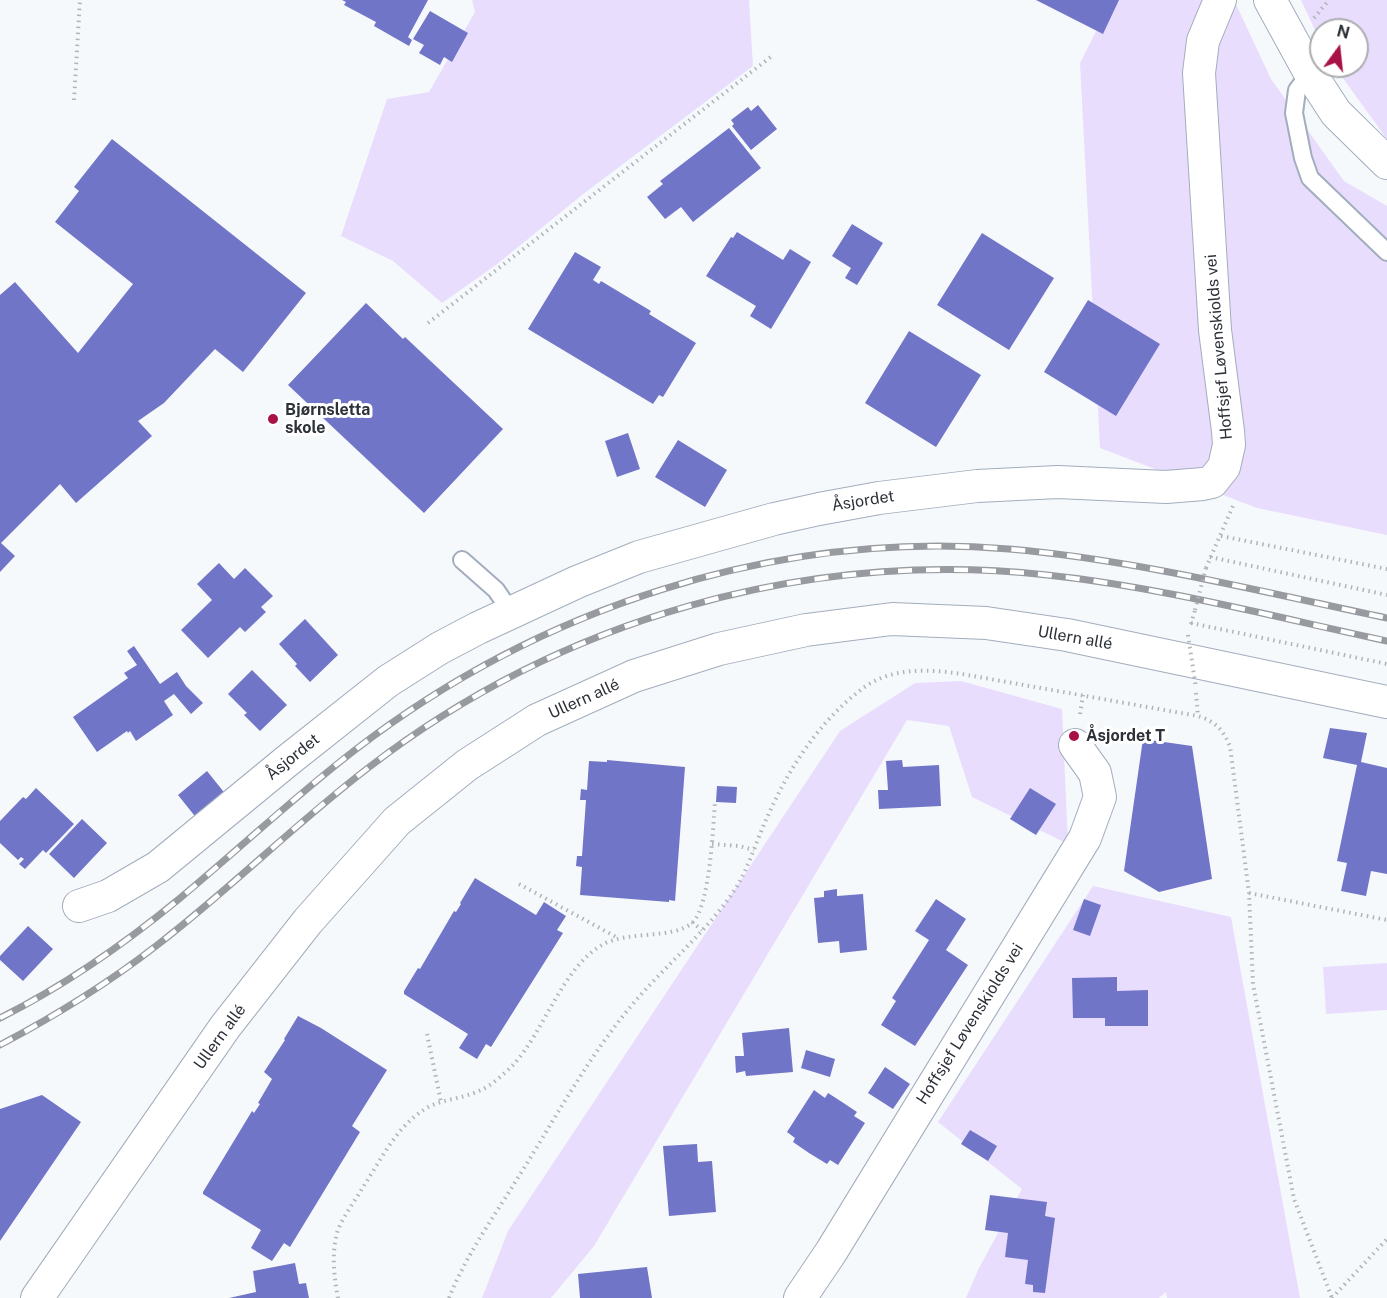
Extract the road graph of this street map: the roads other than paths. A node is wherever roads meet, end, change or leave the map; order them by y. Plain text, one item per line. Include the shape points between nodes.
1 (1220, 0) edge
2 (1270, 0) edge
3 (1309, 71) edge
4 (1309, 74) edge
5 (1313, 78) edge
6 (1387, 163) edge
7 (1387, 252) edge
8 (1224, 467) joint
9 (462, 560) dead end
10 (511, 612) junction
11 (1387, 702) edge
12 (1075, 745) dead end
13 (79, 906) dead end
14 (37, 1298) edge
15 (800, 1298) edge

1 - 8 street, Hoffsjef Løvenskiolds vei via 1203,41 1199,74 1215,330 1229,445
2 - 3 street
4 - 7 lane via 1297,90 1294,113 1311,178
5 - 6 street via 1336,113
8 - 10 street, Åsjordet via 1212,482 1189,487 1058,482 977,486 819,509 639,557
9 - 10 lane via 496,590
10 - 13 street, Åsjordet via 444,646 388,681 158,867 108,896
11 - 14 street, Ullern allé via 1067,636 986,623 892,619 806,630 719,649 634,676 537,720 467,765 397,820 308,921 225,1027
12 - 15 street, Hoffsjef Løvenskiolds vei via 1095,773 1100,797 1085,838

